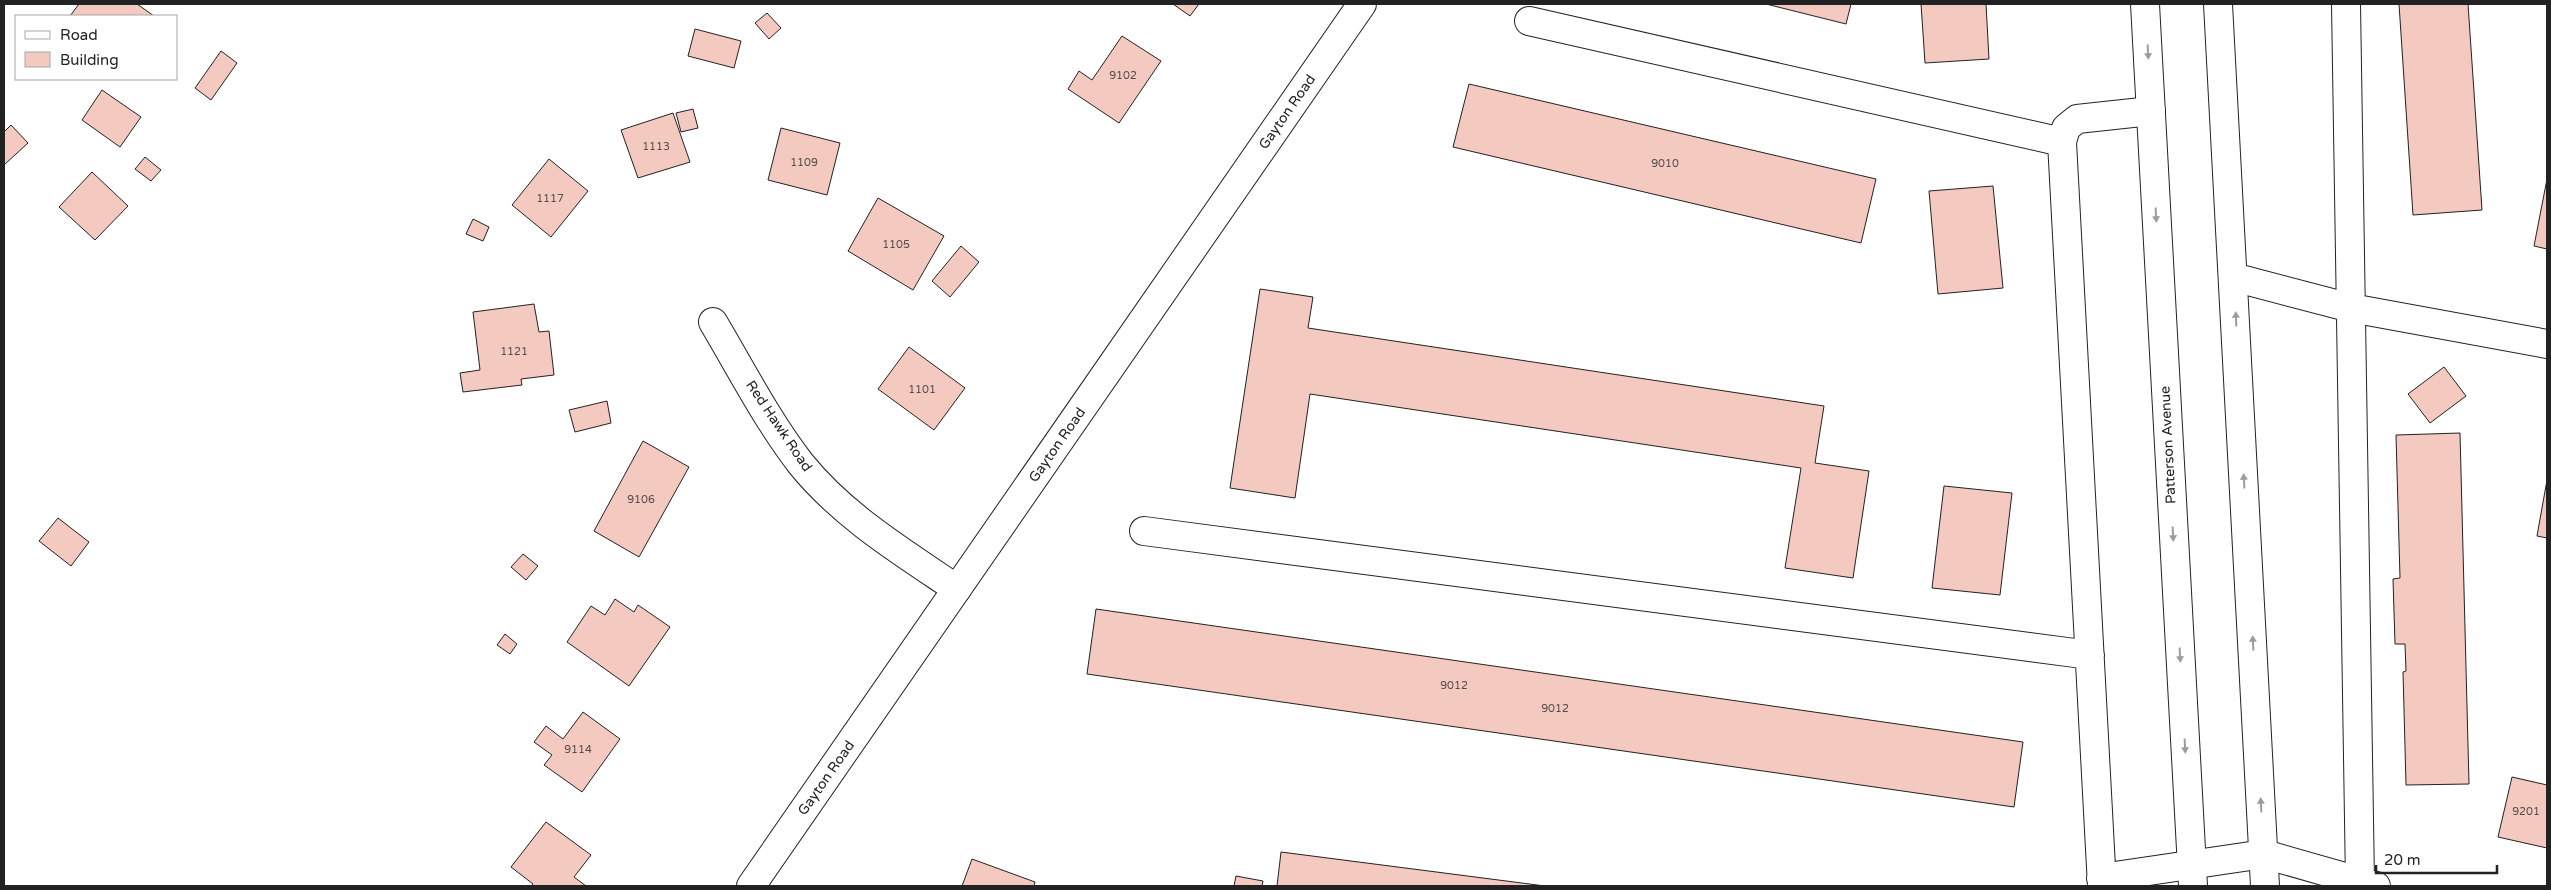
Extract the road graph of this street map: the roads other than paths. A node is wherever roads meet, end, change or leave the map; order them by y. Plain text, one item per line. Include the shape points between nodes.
1 (1362, 4) edge
2 (2145, 4) edge
3 (2218, 4) edge
4 (2346, 4) edge
5 (1529, 21) dead end
6 (2151, 111) junction
7 (2062, 142) junction
8 (2234, 277) junction
9 (2351, 308) junction
10 (713, 322) dead end
11 (2547, 344) edge
12 (1144, 531) dead end
13 (957, 589) junction
14 (2090, 655) junction
15 (2264, 854) junction
16 (2193, 876) edge
17 (2102, 882) edge
18 (2368, 884) edge
19 (751, 886) edge
20 (2265, 886) edge

1 - 13 street, Gayton Road
2 -> 6 street, Patterson Avenue
3 - 8 street
4 - 9 street
5 - 7 street
6 - 7 street via 2077,119 2066,128
6 -> 16 street, Patterson Avenue
7 - 14 street
8 - 9 street
15 -> 8 street
9 - 11 street
9 - 18 street
10 - 13 street, Red Hawk Road via 801,464 848,512 886,542
12 - 14 street
13 - 19 street, Gayton Road
14 - 17 street
15 - 16 street
15 - 18 street
15 - 20 street
16 - 17 street

